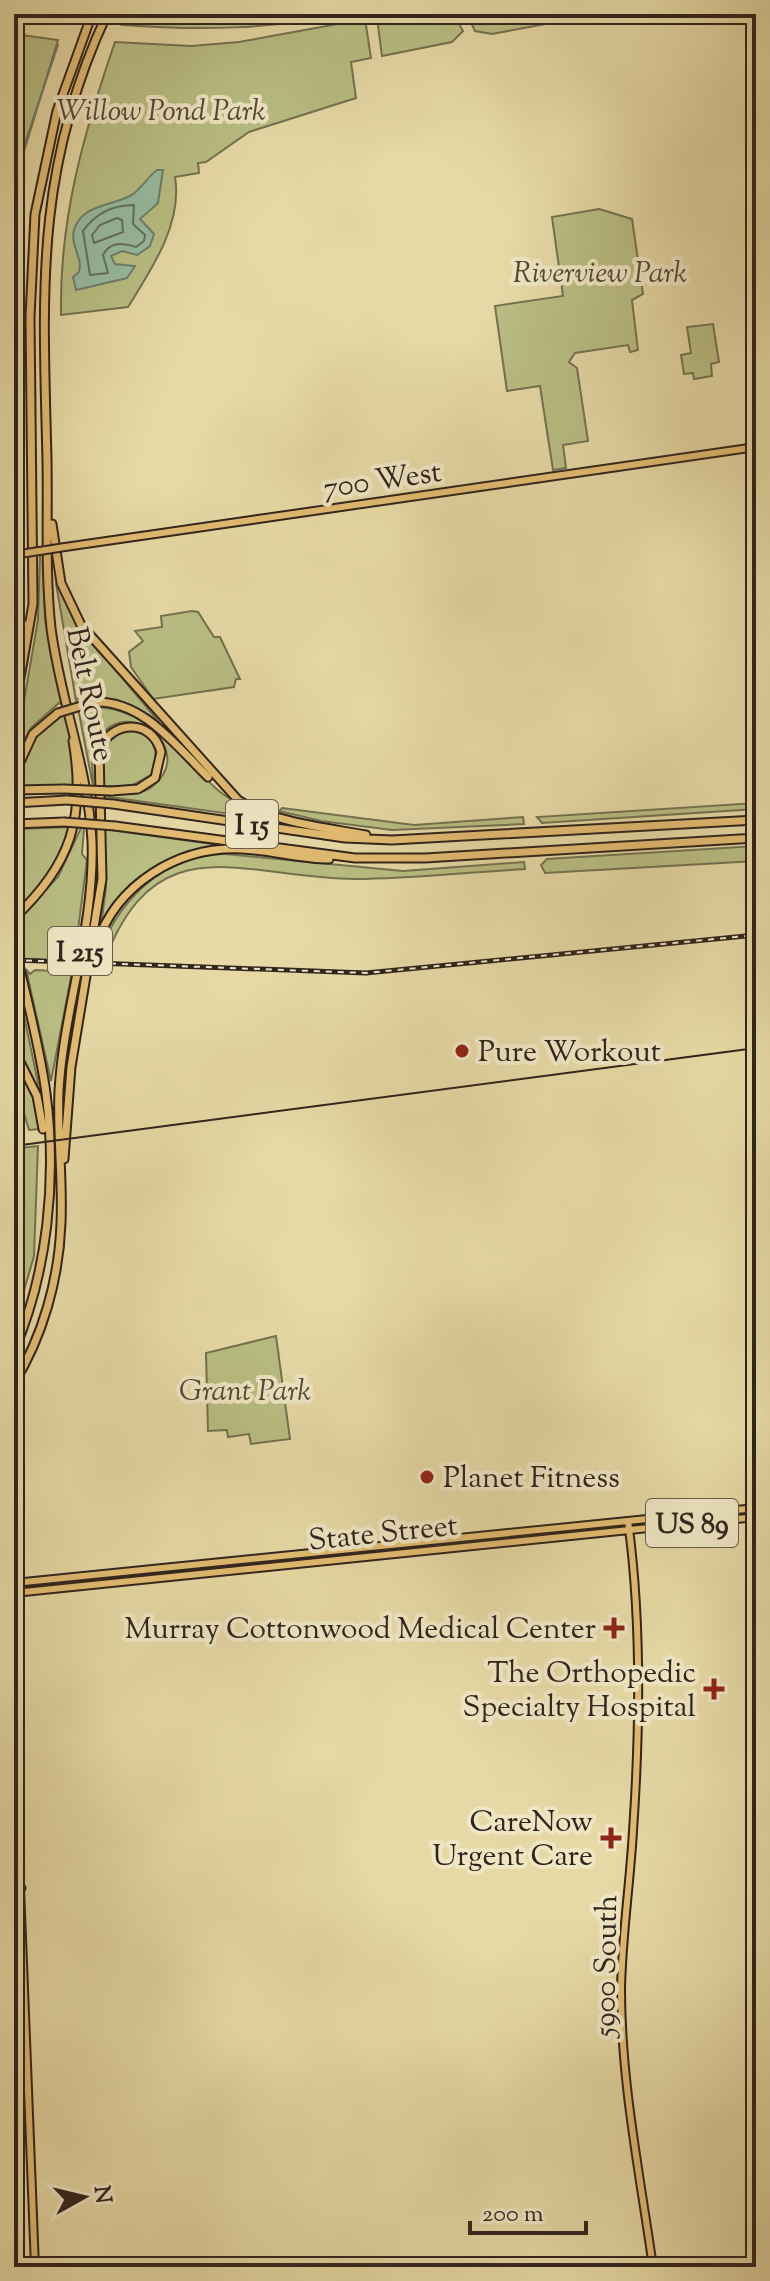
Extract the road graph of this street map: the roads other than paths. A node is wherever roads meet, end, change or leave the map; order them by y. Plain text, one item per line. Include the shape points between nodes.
1 (92, 14) edge
2 (107, 14) edge
3 (756, 447) edge
4 (48, 488) junction
5 (17, 554) edge
6 (33, 604) junction
7 (14, 663) edge
8 (63, 684) junction
9 (14, 712) edge
10 (14, 775) edge
11 (18, 790) edge
12 (238, 800) junction
13 (16, 803) edge
14 (756, 820) edge
15 (16, 824) edge
16 (756, 838) edge
17 (392, 840) junction
18 (355, 858) junction
19 (14, 918) edge
20 (14, 943) edge
21 (83, 997) junction
22 (14, 1050) edge
23 (47, 1188) junction
24 (61, 1221) junction
25 (14, 1351) edge
26 (14, 1383) edge
27 (756, 1508) edge
28 (756, 1517) edge
29 (628, 1521) junction
30 (629, 1530) junction
31 (14, 1583) edge
32 (14, 1593) edge
33 (14, 1735) edge
34 (18, 1832) junction
35 (14, 1858) edge
36 (16, 1888) edge
37 (35, 2267) edge
38 (653, 2267) edge

1 - 6 highway, Belt Route via 57,111 32,240
2 - 4 highway, Belt Route / I 215 via 72,103 49,202 43,292
3 - 5 main road, 700 West, bridge
4 - 8 highway, Belt Route / I 215 via 47,584
4 - 12 highway via 56,565 75,616
6 - 7 highway
6 - 9 highway, Belt Route
8 - 19 highway via 79,805 58,869
8 - 24 highway, Belt Route / I 215 via 83,765 92,845 87,912 60,1073
10 - 12 highway, bridge via 33,734 58,713 94,702 121,705 150,720
11 - 21 highway, bridge via 64,789 111,791 138,789 155,778 161,752 150,733 130,726 117,728 99,750 102,879
12 - 17 highway via 295,822
13 - 17 highway, I 15, bridge via 113,804 345,838
14 - 17 highway, I 15
15 - 18 highway, I 15, bridge via 115,826
16 - 18 highway, I 15
18 - 21 highway via 219,849 163,867 134,887 107,921
20 - 23 highway, I 215 via 46,1097
21 - 24 highway via 68,1091
22 - 23 highway via 37,1096
23 - 25 highway, I 215 via 40,1277
24 - 26 highway, Belt Route / I 215 via 43,1323
27 - 29 main road, State Street / US 89
28 - 30 main road, State Street / US 89
29 - 30 main road, 5900 South
29 - 31 main road, State Street / US 89
30 - 32 main road, State Street / US 89
30 - 38 main road, 5900 South via 637,1646 634,1820 622,2014
33 - 34 main road
34 - 35 highway
34 - 36 main road
36 - 37 main road

